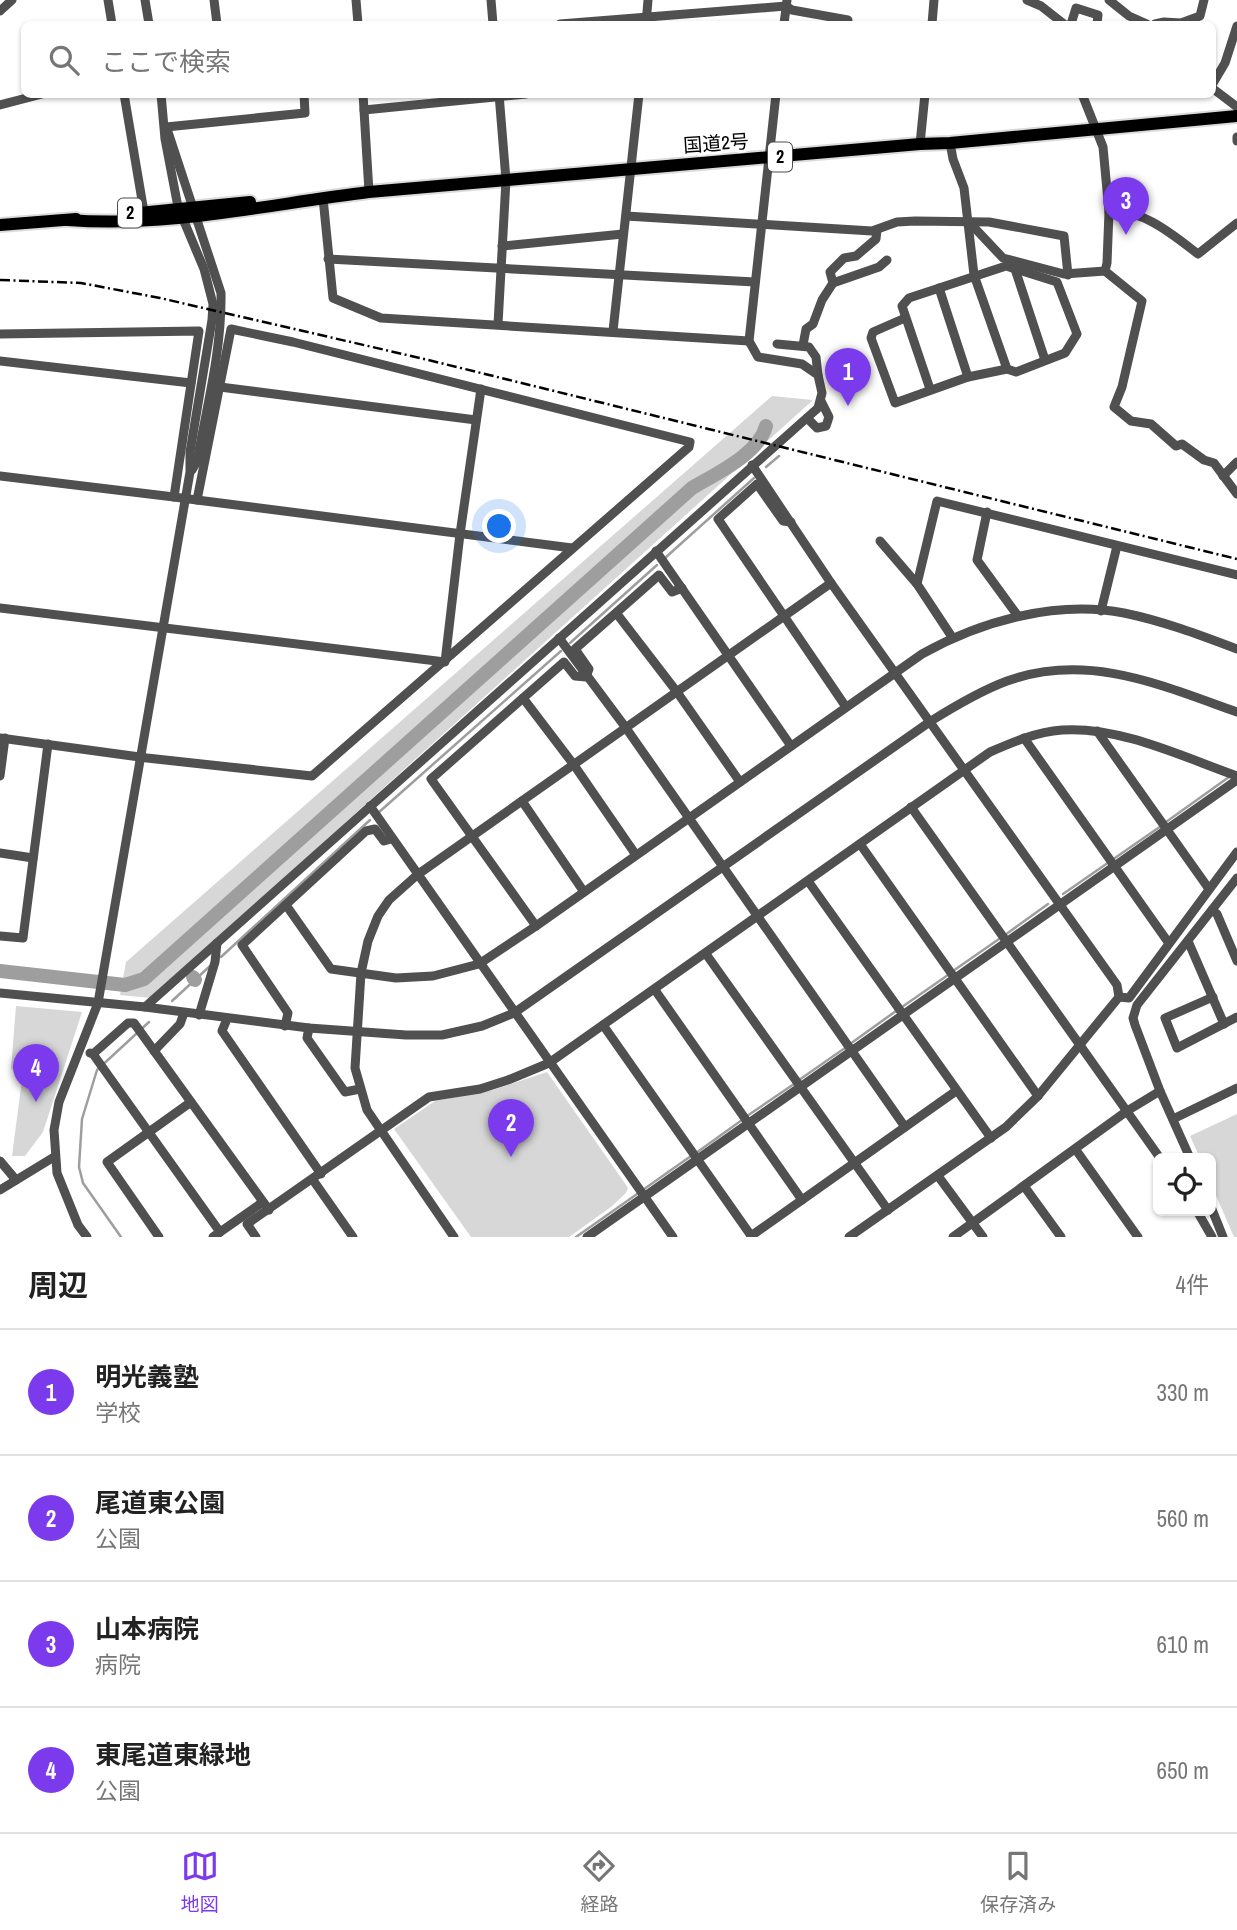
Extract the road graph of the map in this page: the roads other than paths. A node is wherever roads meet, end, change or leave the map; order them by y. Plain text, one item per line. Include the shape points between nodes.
1 (12, 0) edge
2 (108, 0) edge
3 (145, 0) edge
4 (214, 0) edge
5 (356, 0) edge
6 (491, 0) edge
7 (648, 0) edge
8 (708, 0) edge
9 (934, 0) edge
10 (1027, 0) edge
11 (1109, 0) edge
12 (1203, 0) edge
13 (787, 3) edge
14 (0, 11) edge
15 (707, 12) junction
16 (646, 20) edge
17 (848, 20) dead end
18 (112, 21) edge
19 (148, 21) edge
20 (217, 21) edge
21 (358, 21) edge
22 (493, 21) edge
23 (624, 21) edge
24 (784, 21) edge
25 (932, 21) edge
26 (1060, 21) edge
27 (1072, 21) edge
28 (1097, 21) edge
29 (1140, 21) edge
30 (1186, 21) edge
31 (1237, 26) edge
32 (1216, 80) edge
33 (1216, 90) edge
34 (27, 98) edge
35 (125, 98) edge
36 (162, 98) edge
37 (303, 98) edge
38 (363, 98) edge
39 (472, 98) edge
40 (499, 98) edge
41 (639, 98) edge
42 (776, 98) edge
43 (925, 98) edge
44 (1084, 98) edge
45 (0, 105) edge
46 (1237, 107) edge
47 (364, 110) junction
48 (1237, 116) edge
49 (166, 127) junction
50 (1097, 128) junction
51 (950, 143) junction
52 (920, 144) junction
53 (770, 158) junction
54 (630, 169) junction
55 (506, 180) junction
56 (369, 192) junction
57 (323, 198) junction
58 (186, 211) junction
59 (144, 212) junction
60 (1109, 212) junction
61 (625, 216) junction
62 (68, 220) junction
63 (969, 222) junction
64 (1237, 223) edge
65 (0, 225) edge
66 (762, 225) junction
67 (877, 230) junction
68 (623, 234) junction
69 (502, 246) junction
70 (856, 256) junction
71 (328, 258) junction
72 (887, 260) dead end
73 (501, 267) junction
74 (1015, 269) junction
75 (864, 270) junction
76 (1105, 271) junction
77 (619, 274) junction
78 (974, 275) junction
79 (1068, 275) junction
80 (755, 282) junction
81 (833, 283) junction
82 (939, 288) junction
83 (905, 318) junction
84 (498, 324) junction
85 (613, 331) junction
86 (0, 334) edge
87 (749, 341) junction
88 (777, 344) dead end
89 (803, 345) junction
90 (0, 360) edge
91 (1045, 360) junction
92 (1007, 369) junction
93 (818, 375) junction
94 (968, 377) junction
95 (191, 383) junction
96 (220, 387) junction
97 (930, 389) junction
98 (481, 390) junction
99 (821, 401) junction
100 (807, 418) junction
101 (475, 420) junction
102 (1237, 462) edge
103 (752, 465) junction
104 (0, 476) edge
105 (1223, 476) junction
106 (1237, 494) edge
107 (174, 497) junction
108 (186, 499) junction
109 (197, 500) junction
110 (987, 512) junction
111 (791, 522) junction
112 (460, 534) junction
113 (880, 541) dead end
114 (1117, 546) junction
115 (572, 548) junction
116 (656, 551) junction
117 (1237, 575) edge
118 (831, 583) junction
119 (917, 584) junction
120 (682, 588) junction
121 (0, 608) edge
122 (1101, 611) junction
123 (617, 614) junction
124 (783, 616) junction
125 (1018, 616) junction
126 (163, 627) junction
127 (952, 637) junction
128 (559, 638) junction
129 (1237, 649) edge
130 (729, 656) junction
131 (445, 662) junction
132 (895, 674) junction
133 (586, 677) junction
134 (677, 692) junction
135 (523, 698) junction
136 (846, 707) junction
137 (1237, 712) edge
138 (931, 722) junction
139 (626, 728) junction
140 (1097, 731) junction
141 (2, 738) edge
142 (1024, 738) junction
143 (48, 744) junction
144 (791, 746) junction
145 (140, 757) junction
146 (574, 765) junction
147 (965, 771) junction
148 (0, 776) edge
149 (1234, 776) edge
150 (740, 782) junction
151 (522, 801) junction
152 (370, 806) junction
153 (911, 807) junction
154 (688, 819) junction
155 (1164, 826) junction
156 (473, 836) junction
157 (391, 839) junction
158 (860, 844) junction
159 (1237, 852) edge
160 (0, 853) edge
161 (636, 855) junction
162 (33, 858) junction
163 (1111, 862) junction
164 (723, 868) junction
165 (417, 875) junction
166 (1237, 879) edge
167 (808, 881) junction
168 (1209, 889) junction
169 (584, 892) junction
170 (1059, 903) junction
171 (285, 905) junction
172 (1212, 910) junction
173 (757, 916) junction
174 (536, 926) junction
175 (0, 936) edge
176 (1004, 938) junction
177 (1188, 941) junction
178 (1168, 942) junction
179 (217, 943) junction
180 (706, 954) junction
181 (1237, 961) edge
182 (479, 964) junction
183 (361, 972) junction
184 (953, 974) junction
185 (655, 990) junction
186 (0, 993) edge
187 (1213, 997) junction
188 (98, 998) junction
189 (1124, 998) junction
190 (1137, 1005) junction
191 (145, 1007) junction
192 (900, 1011) junction
193 (184, 1013) junction
194 (514, 1013) junction
195 (198, 1015) junction
196 (1237, 1017) edge
197 (228, 1019) junction
198 (1224, 1024) junction
199 (285, 1026) junction
200 (603, 1026) junction
201 (309, 1028) junction
202 (356, 1032) junction
203 (1080, 1046) junction
204 (849, 1047) junction
205 (79, 1051) junction
206 (154, 1051) junction
207 (93, 1054) junction
208 (549, 1063) junction
209 (797, 1084) junction
210 (1237, 1088) edge
211 (360, 1089) junction
212 (956, 1091) junction
213 (1160, 1091) junction
214 (1038, 1096) junction
215 (191, 1102) junction
216 (1128, 1111) junction
217 (1173, 1119) junction
218 (747, 1120) junction
219 (905, 1127) junction
220 (380, 1131) junction
221 (149, 1132) junction
222 (991, 1138) junction
223 (1076, 1150) junction
224 (1157, 1153) edge
225 (1188, 1153) edge
226 (695, 1156) junction
227 (54, 1157) junction
228 (0, 1161) edge
229 (854, 1163) junction
230 (938, 1175) junction
231 (317, 1177) junction
232 (16, 1180) junction
233 (1024, 1186) junction
234 (0, 1190) edge
235 (642, 1193) junction
236 (802, 1200) junction
237 (266, 1206) junction
238 (888, 1210) junction
239 (1200, 1216) edge
240 (1215, 1216) edge
241 (973, 1223) junction
242 (217, 1235) edge
243 (592, 1236) edge
244 (751, 1236) edge
245 (87, 1237) edge
246 (159, 1237) edge
247 (256, 1237) edge
248 (353, 1237) edge
249 (454, 1237) edge
250 (673, 1237) edge
251 (849, 1237) edge
252 (953, 1237) edge
253 (984, 1237) edge
254 (1061, 1237) edge
255 (1138, 1237) edge
256 (1212, 1237) edge
257 (1223, 1237) edge

1 - 14 street
2 - 18 street
3 - 19 street
4 - 20 street
5 - 21 street
6 - 22 street
7 - 16 street
8 - 15 street
9 - 25 street
10 - 26 street
11 - 29 street
12 - 30 street via 1200,16
13 - 15 street
13 - 17 street via 792,10
13 - 24 street
15 - 16 street
16 - 23 street
27 - 28 street via 1076,8 1098,15
31 - 32 street
33 - 46 street
34 - 45 street
35 - 59 street
36 - 49 street
37 - 49 street via 305,113
38 - 47 street
39 - 47 street
40 - 55 street
41 - 54 street
42 - 53 street
43 - 52 street
44 - 50 street
47 - 56 street
48 - 50 highway, 国道2号 / 2
49 - 58 street via 165,139
50 - 51 highway, 国道2号 / 2
50 - 60 street
51 - 52 highway, 国道2号 / 2
51 - 63 street
52 - 53 highway, 国道2号 / 2
53 - 54 highway, 国道2号 / 2
53 - 66 street
54 - 55 highway, 国道2号 / 2
54 - 61 street
55 - 56 highway, 国道2号 / 2
55 - 69 street
56 - 57 highway, 国道2号 / 2
57 - 58 highway, 国道2号 / 2 via 289,205
57 - 71 street
58 - 59 highway, 国道2号 / 2
58 - 62 highway, 国道2号 / 2 via 102,223
58 - 108 street via 221,293 221,321
59 - 62 highway, 国道2号 / 2
60 - 64 street via 1119,211 1160,226 1198,254
60 - 76 street
61 - 66 street
61 - 68 street
62 - 65 highway, 国道2号 / 2
63 - 67 street via 897,222
63 - 78 street
63 - 79 street via 1003,258
63 - 79 street via 1064,236
66 - 67 street
66 - 80 street
67 - 70 street via 876,239
68 - 69 street
68 - 77 street
69 - 73 street
70 - 75 street
70 - 81 street via 844,258 830,272
71 - 73 street
71 - 84 street via 332,298 381,318
72 - 75 street
73 - 77 street
73 - 84 street
74 - 78 street via 1006,266
74 - 91 street
74 - 91 street via 1057,282 1077,334 1065,353
75 - 81 street
76 - 79 street
76 - 105 street via 1142,301 1114,407 1131,421 1151,424 1176,446 1182,444 1214,463
77 - 80 street
77 - 85 street
78 - 82 street
78 - 92 street
80 - 87 street
81 - 89 street via 813,324 806,329
82 - 83 street via 909,298 902,306
82 - 94 street
83 - 97 street
83 - 97 street via 873,332 871,338 895,403
84 - 85 street
85 - 87 street
86 - 95 street via 200,331
87 - 93 street via 758,357 802,364
88 - 89 street
89 - 93 street via 816,357
90 - 95 street
91 - 92 street via 1016,372
92 - 94 street
93 - 99 street
94 - 97 street
95 - 107 street
96 - 98 street via 231,329
96 - 101 street
96 - 109 street
98 - 101 street
98 - 115 street via 690,442
99 - 100 street
99 - 100 street via 829,417 826,426 817,428
100 - 103 street
101 - 112 street
102 - 105 street
103 - 111 street
103 - 116 street
104 - 107 street
105 - 106 street
107 - 108 street
108 - 109 street
108 - 126 street
109 - 112 street
110 - 114 street
110 - 119 street via 937,500
110 - 125 street via 977,560
111 - 118 street
111 - 124 street via 783,521 757,484 718,519
112 - 115 street
112 - 131 street
113 - 119 street
114 - 117 street
114 - 122 street
115 - 131 street
116 - 120 street
116 - 128 street
118 - 124 street
118 - 132 street
119 - 127 street
120 - 123 street via 672,592 659,575
120 - 130 street
121 - 126 street
122 - 125 street
122 - 129 street via 1169,624
123 - 133 street via 576,649 589,669
123 - 134 street
124 - 130 street
124 - 136 street
125 - 127 street
126 - 131 street
126 - 145 street
127 - 132 street
128 - 133 street
128 - 152 street
130 - 134 street
130 - 144 street
131 - 145 street via 312,776
132 - 136 street
132 - 138 street
133 - 135 street via 575,676 564,662
133 - 139 street
134 - 139 street
134 - 150 street
135 - 146 street
135 - 156 street via 431,779
136 - 144 street
137 - 138 street via 1141,678 1069,669 1006,681
138 - 147 street
138 - 164 street
139 - 146 street
139 - 154 street
140 - 142 street via 1060,730
140 - 149 street
140 - 155 street
141 - 143 street
141 - 148 street
142 - 147 street via 990,752
142 - 163 street
143 - 145 street
143 - 162 street
144 - 150 street
145 - 188 street
146 - 151 street
146 - 161 street
147 - 153 street
147 - 170 street
149 - 155 street
150 - 154 street
151 - 156 street
151 - 169 street
152 - 157 street
152 - 179 street
153 - 158 street
153 - 176 street
154 - 161 street
154 - 164 street
155 - 163 street
155 - 168 street
156 - 165 street
156 - 174 street
157 - 165 street
157 - 171 street via 384,841 374,830 366,831
158 - 167 street
158 - 184 street
159 - 168 street
160 - 162 street
161 - 169 street
162 - 175 street via 23,938
163 - 170 street
163 - 178 street
164 - 173 street
164 - 194 street
165 - 182 street
165 - 183 street via 378,916
166 - 172 street
167 - 173 street
167 - 192 street
168 - 178 street
169 - 174 street
170 - 176 street
170 - 189 street
171 - 183 street via 331,969
171 - 199 street via 242,945 288,1013
172 - 177 street
172 - 181 street
173 - 180 street
173 - 204 street
174 - 182 street
176 - 184 street
176 - 203 street
177 - 187 street
177 - 190 street
178 - 189 street
179 - 191 street
179 - 195 street
180 - 185 street
180 - 209 street
182 - 183 street via 433,976 396,978
182 - 194 street
183 - 202 street
184 - 192 street
184 - 214 street
185 - 200 street
185 - 218 street
186 - 188 street
187 - 198 street
187 - 198 street via 1165,1018 1177,1048
188 - 191 street
188 - 205 street
189 - 190 street
189 - 203 street
190 - 213 street via 1133,1018
191 - 193 street
192 - 204 street
192 - 212 street
193 - 195 street
193 - 206 street via 180,1024
194 - 202 street via 442,1035
194 - 208 street
195 - 197 street
196 - 198 street
197 - 199 street
197 - 231 street via 222,1031
199 - 201 street
200 - 208 street
200 - 226 street
201 - 202 street
201 - 211 street via 307,1038 345,1092
202 - 211 street via 355,1068
203 - 214 street
203 - 216 street
204 - 209 street
204 - 219 street
205 - 207 street
205 - 227 street via 60,1101
206 - 207 street via 134,1023 128,1023
206 - 215 street
207 - 221 street
208 - 220 street via 480,1088 429,1097
208 - 235 street
209 - 218 street
209 - 229 street
210 - 217 street
211 - 220 street
212 - 219 street
212 - 222 street
213 - 216 street
213 - 217 street
214 - 222 street
215 - 221 street
215 - 237 street
216 - 223 street
216 - 224 street
217 - 225 street
218 - 226 street
218 - 236 street
219 - 229 street
220 - 231 street
220 - 249 street
221 - 242 street
221 - 246 street via 107,1162
222 - 230 street
223 - 233 street
223 - 255 street
226 - 235 street
226 - 244 street
227 - 232 street
227 - 245 street via 63,1192
228 - 232 street
229 - 236 street
229 - 238 street
230 - 238 street
230 - 241 street
231 - 237 street
231 - 248 street
232 - 234 street
233 - 241 street
233 - 254 street
235 - 243 street
235 - 250 street
236 - 244 street
237 - 242 street
237 - 247 street via 247,1224
238 - 251 street
239 - 256 street
240 - 257 street
241 - 252 street
241 - 253 street

